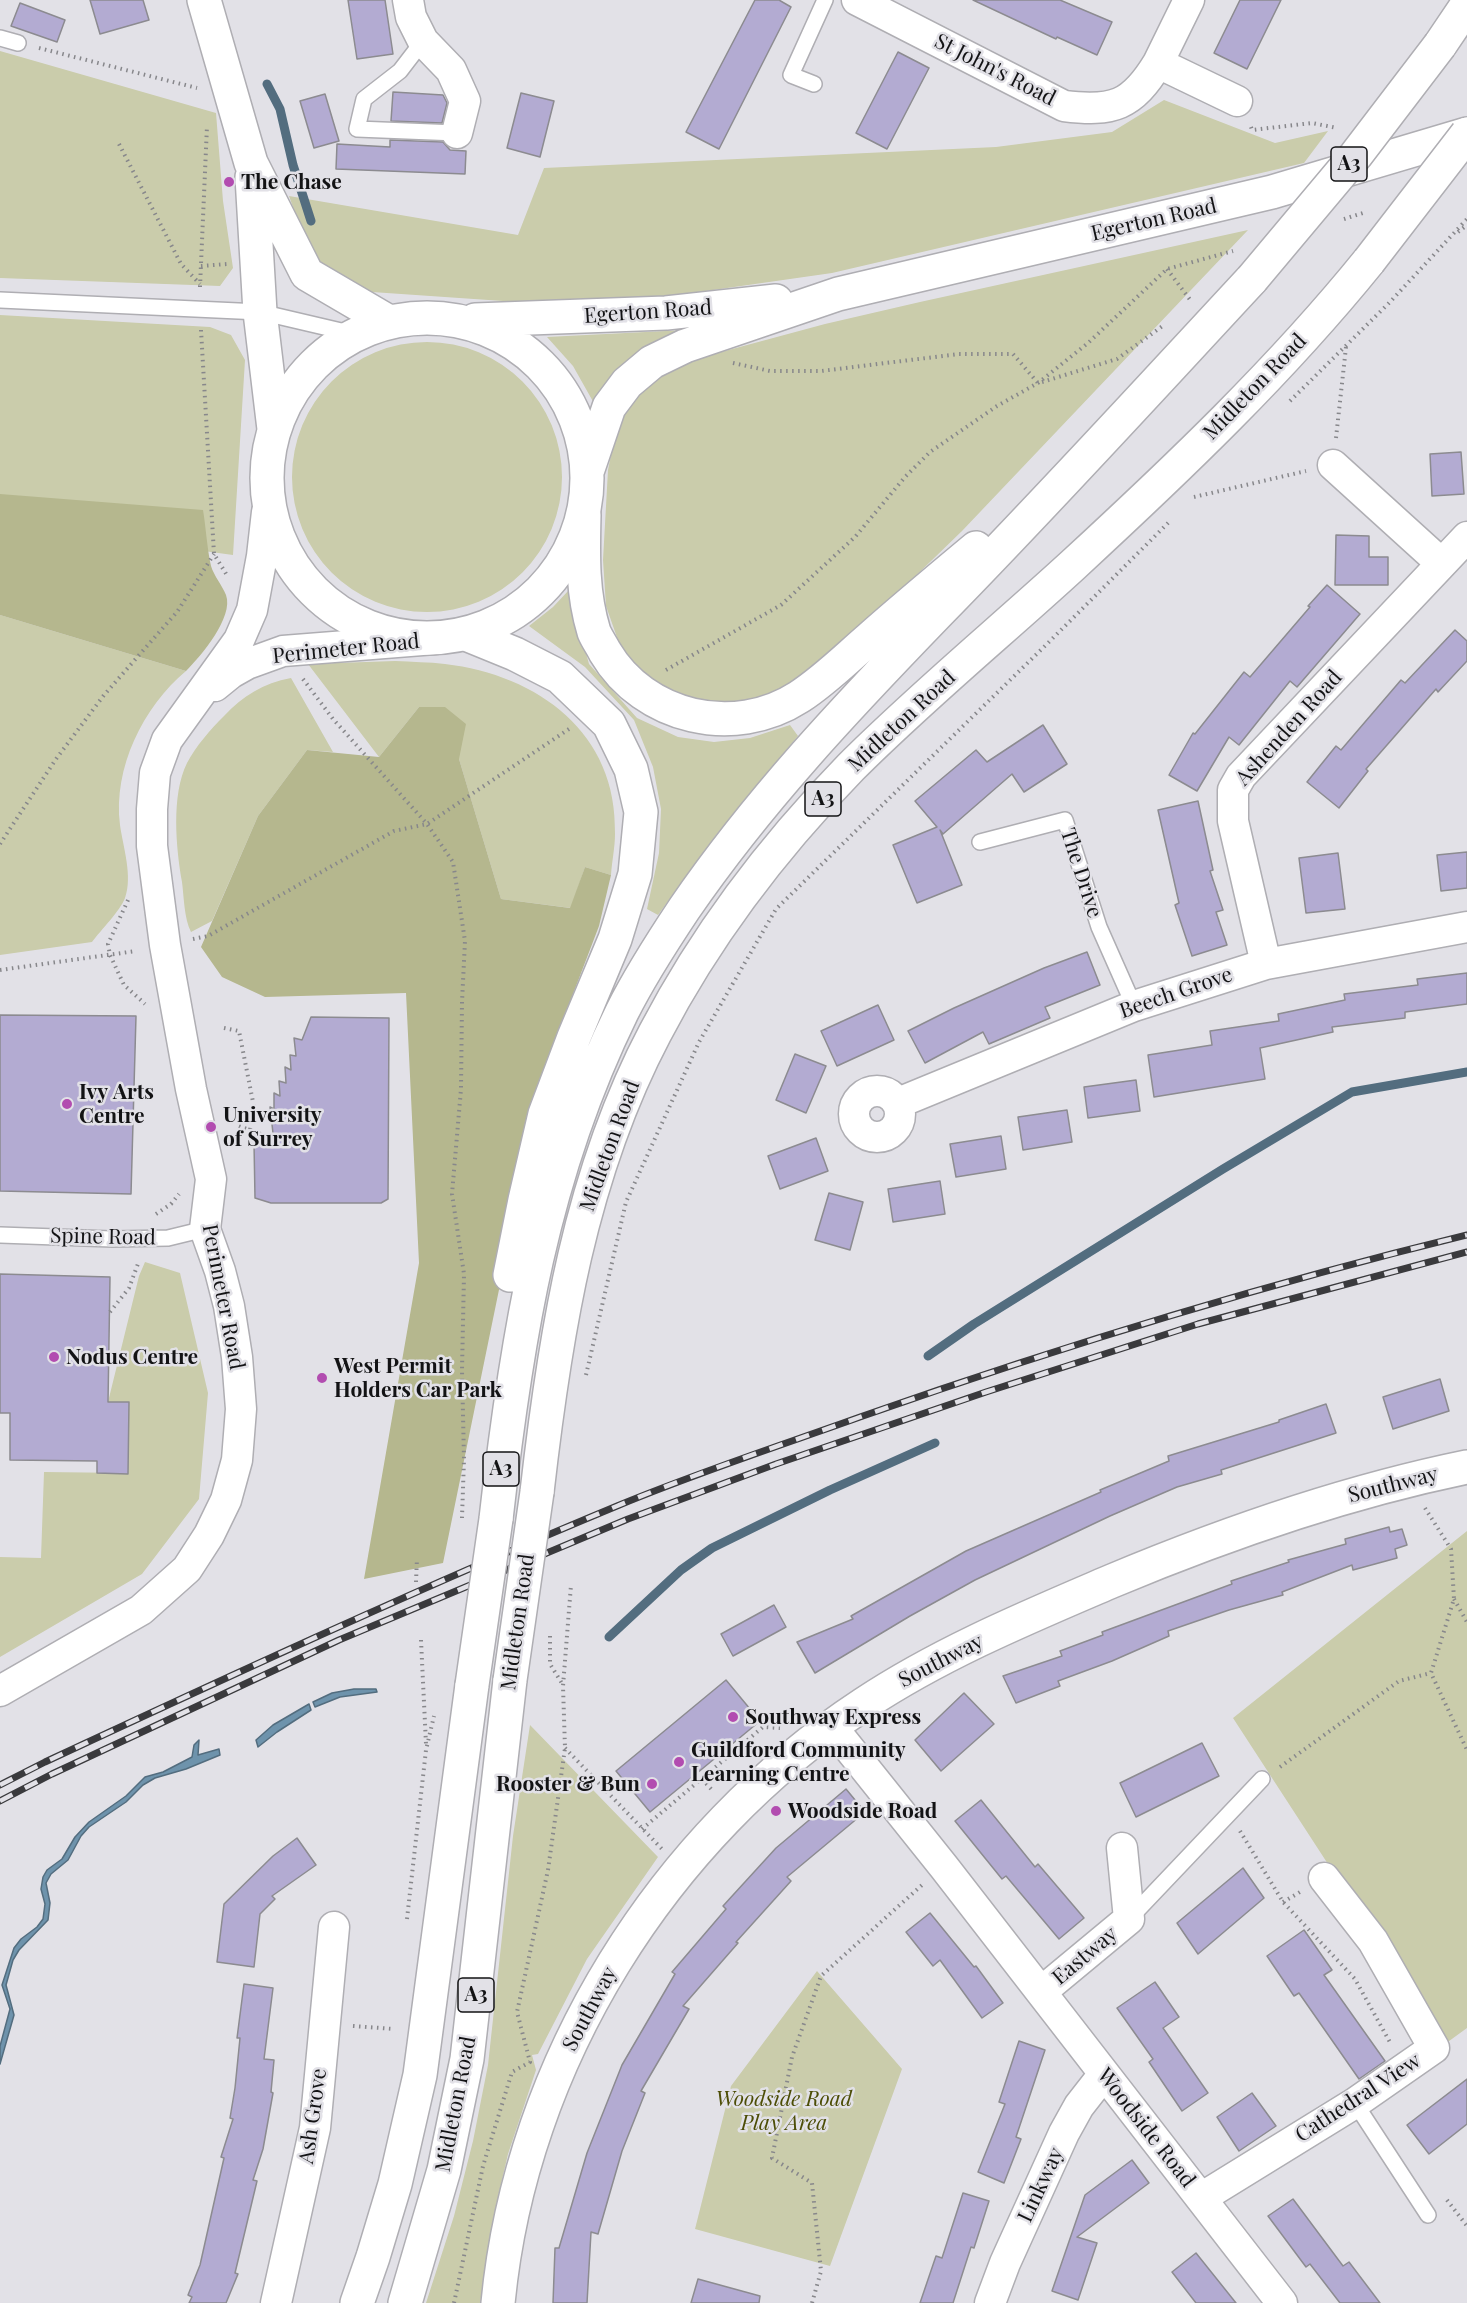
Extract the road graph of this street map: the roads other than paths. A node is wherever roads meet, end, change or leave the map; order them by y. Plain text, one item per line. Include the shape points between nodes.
1 (204, 0) edge
2 (408, 0) edge
3 (825, 0) edge
4 (857, 0) edge
5 (1189, 0) edge
6 (1467, 5) edge
7 (0, 38) edge
8 (423, 42) junction
9 (18, 43) road end
10 (1158, 63) junction
11 (814, 84) dead end
12 (1237, 101) road end
13 (457, 133) joint
14 (1467, 134) edge
15 (251, 163) junction
16 (838, 294) junction
17 (0, 300) edge
18 (260, 312) junction
19 (458, 320) junction
20 (389, 322) junction
21 (354, 334) junction
22 (273, 429) junction
23 (1092, 451) junction
24 (1333, 465) road end
25 (588, 469) junction
26 (267, 512) junction
27 (584, 515) junction
28 (1467, 537) edge
29 (1442, 563) junction
30 (450, 636) junction
31 (198, 699) junction
32 (980, 842) dead end
33 (1467, 927) edge
34 (1266, 964) junction
35 (1134, 1006) junction
36 (898, 1103) dead end
37 (205, 1229) junction
38 (0, 1235) edge
39 (508, 1418) junction
40 (1467, 1467) edge
41 (0, 1691) edge
42 (832, 1727) junction
43 (1262, 1779) road end
44 (1122, 1848) dead end
45 (1324, 1878) dead end
46 (1129, 1919) junction
47 (334, 1927) dead end
48 (1041, 1992) junction
49 (1104, 2074) junction
50 (1355, 2103) junction
51 (1201, 2198) junction
52 (1428, 2216) dead end
53 (276, 2303) edge
54 (357, 2303) edge
55 (405, 2303) edge
56 (498, 2303) edge
57 (990, 2303) edge
58 (1282, 2303) edge

1 - 15 main road
2 - 8 street
3 - 11 lane via 791,75
4 - 10 street, St John's Road via 1064,106 1090,109 1117,104 1136,94
5 - 10 street, St John's Road
6 - 23 main road, Midleton Road / A3, bridge via 1356,155 1247,264
7 - 9 lane
8 - 13 street via 451,70 465,101
8 - 13 lane via 400,71 364,99 357,129
10 - 12 street
14 - 16 main road, Egerton Road via 1272,192
14 - 55 main road, Midleton Road / A3, bridge via 1369,261 1307,333 1210,434 851,768 747,887 708,943 650,1042 603,1153 564,1303 510,1680 467,2059 444,2170
15 - 18 main road
15 - 20 main road via 307,274
16 - 19 main road, Egerton Road via 666,313
16 - 25 main road, Egerton Road via 685,346 652,362 627,383 609,407
17 - 18 lane
18 - 21 lane
18 - 22 main road
19 - 20 main road via 424,317
19 - 25 main road via 508,339 549,373 576,417
20 - 21 main road
21 - 22 main road via 319,358 292,391
22 - 26 main road via 266,479
23 - 27 main road via 799,697 755,717 705,718 683,713 646,696 616,670 595,634 588,604 583,576
23 - 39 main road, Midleton Road / A3 via 890,662 764,801 727,848 650,962 607,1044 559,1170 536,1253
24 - 29 street
25 - 27 main road
26 - 30 main road via 298,575 336,611 383,633
26 - 31 street, Perimeter Road via 252,610 239,640
27 - 30 main road via 568,556 542,591 507,618
28 - 29 street, Ashenden Road
29 - 34 street, Ashenden Road via 1241,776 1233,790 1233,821
30 - 31 street, Perimeter Road via 283,651 231,673
30 - 39 main road via 515,654 560,677 609,724 631,769 641,812 635,874 615,939 545,1114 525,1200 511,1264
31 - 37 street, Perimeter Road via 167,740 155,773 152,846 169,971 211,1179
32 - 35 lane, The Drive via 1065,820 1099,927
33 - 34 street, Beech Grove
34 - 35 street, Beech Grove
35 - 36 street, Beech Grove
37 - 38 lane, Spine Road via 168,1238
37 - 41 street, Perimeter Road via 229,1306 240,1383 237,1461 226,1500 187,1569 141,1610
39 - 54 main road, Midleton Road / A3, bridge via 418,2084 394,2184
40 - 42 main road, Southway via 1351,1494 1166,1559 989,1636 897,1683
42 - 48 street, Woodside Road
42 - 56 main road, Southway via 760,1784 725,1818 642,1919 609,1971 541,2112 521,2175
43 - 46 lane
44 - 46 street, Eastway
45 - 50 street, Cathedral View via 1373,1941 1434,2048
46 - 48 street, Eastway
47 - 53 street, Ash Grove via 315,2128
48 - 49 street, Woodside Road
49 - 51 street, Woodside Road
49 - 57 street, Linkway via 1064,2133
50 - 51 street, Cathedral View
50 - 52 lane
51 - 58 street, Woodside Road

